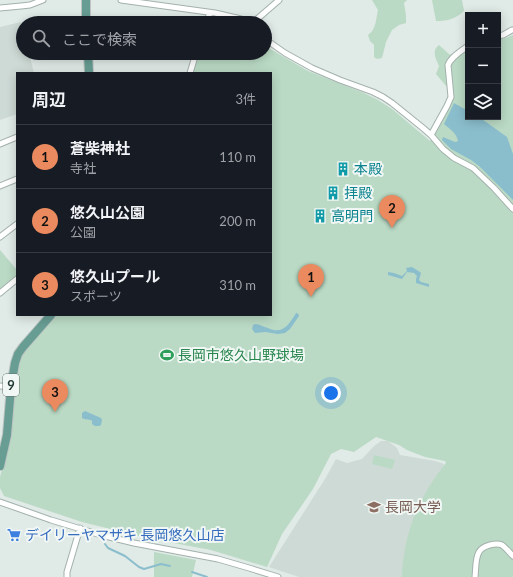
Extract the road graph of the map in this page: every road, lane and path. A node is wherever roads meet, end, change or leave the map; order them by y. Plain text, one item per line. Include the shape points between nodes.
1 (43, 0) edge
2 (86, 0) edge
3 (121, 0) edge
4 (279, 0) edge
5 (0, 8) edge
6 (210, 12) junction
7 (86, 16) edge
8 (209, 16) edge
9 (228, 16) edge
10 (261, 16) edge
11 (512, 30) dead end
12 (501, 36) edge
13 (272, 44) edge
14 (465, 48) edge
15 (88, 60) edge
16 (194, 60) edge
17 (89, 72) edge
18 (190, 72) edge
19 (431, 135) junction
20 (16, 137) edge
21 (0, 144) edge
22 (16, 178) edge
23 (0, 186) edge
24 (513, 208) edge
25 (16, 225) edge
26 (0, 237) edge
27 (16, 280) edge
28 (0, 293) edge
29 (50, 316) edge
30 (0, 386) edge
31 (11, 387) junction
32 (0, 466) edge
33 (0, 502) edge
34 (80, 528) junction
35 (513, 556) edge
36 (67, 577) edge
37 (278, 577) edge
38 (475, 577) edge

1 - 5 street via 30,5
2 - 7 main road
3 - 6 street
4 - 10 street
6 - 8 street
6 - 9 street
11 - 12 street
13 - 19 street via 312,68 383,97
14 - 19 street via 449,62 451,96
15 - 17 main road
16 - 18 street
19 - 24 street via 454,158 473,168
20 - 21 street
22 - 23 street
25 - 26 street
27 - 28 street
29 - 31 main road, 9 via 18,354
30 - 31 street
31 - 32 main road, 9 via 7,435
33 - 34 street
34 - 36 street
34 - 37 street via 134,543 218,559
35 - 38 street via 502,545 485,546 477,557

